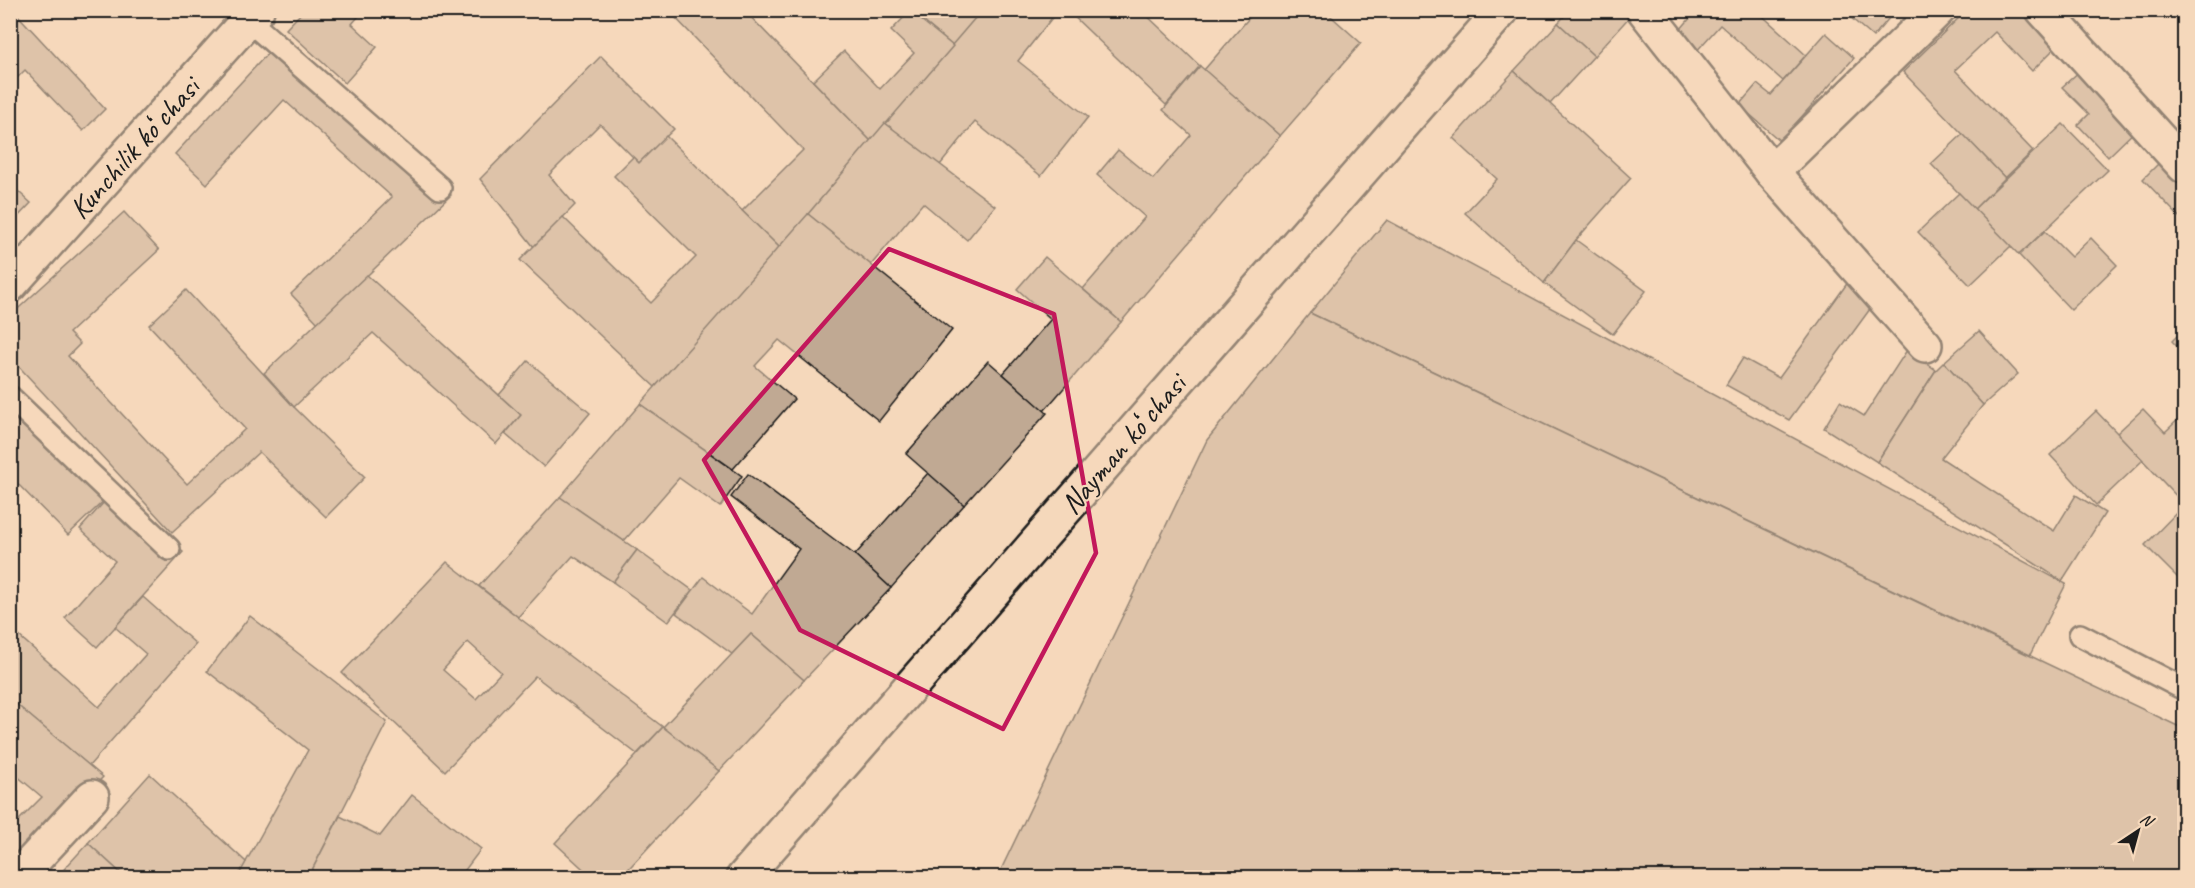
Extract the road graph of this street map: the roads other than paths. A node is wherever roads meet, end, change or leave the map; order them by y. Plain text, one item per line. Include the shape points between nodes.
1 (1502, 10) edge
2 (1644, 10) edge
3 (1938, 10) edge
4 (2043, 10) edge
5 (253, 15) edge
6 (2184, 165) edge
7 (1772, 172) junction
8 (440, 188) dead end
9 (15, 270) edge
10 (1925, 345) dead end
11 (10, 397) edge
12 (169, 549) dead end
13 (2080, 635) dead end
14 (2184, 689) edge
15 (92, 797) dead end
16 (17, 878) edge
17 (743, 878) edge

1 - 17 street, Nayman koʻchasi
2 - 7 street
3 - 7 street
4 - 6 street
5 - 8 lane
5 - 9 street, Kunchilik koʻchasi
7 - 10 street
11 - 12 lane
13 - 14 lane
15 - 16 street

